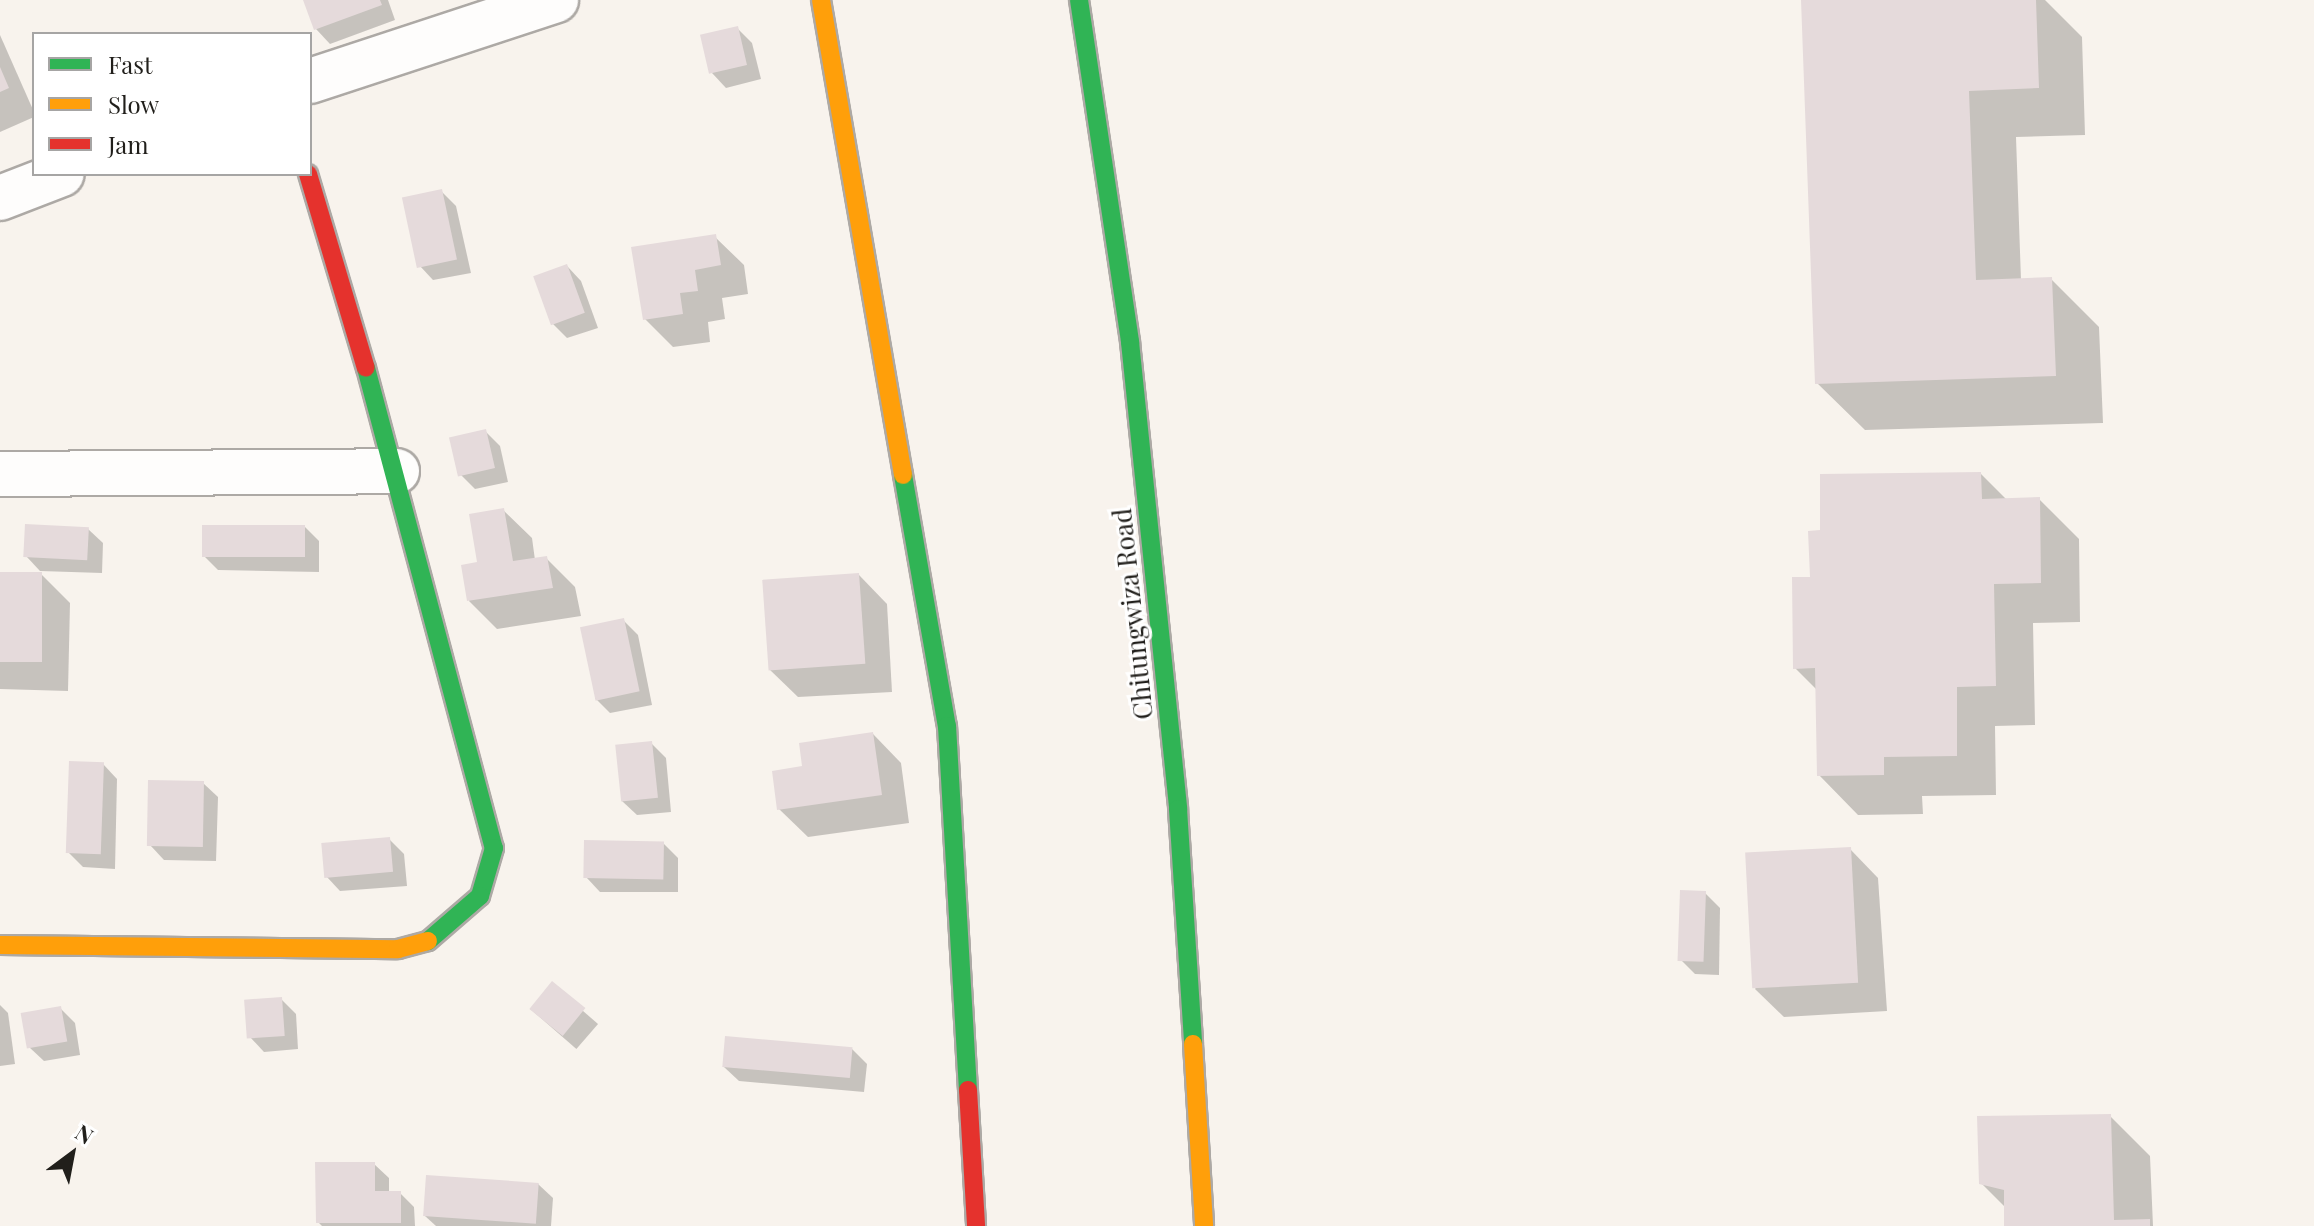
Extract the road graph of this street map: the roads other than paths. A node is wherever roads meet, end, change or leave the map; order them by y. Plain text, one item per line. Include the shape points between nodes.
1 (556, 0) edge
2 (821, 0) edge
3 (1079, 0) edge
4 (312, 80) edge
5 (57, 176) edge
6 (309, 176) edge
7 (0, 198) edge
8 (397, 471) junction
9 (0, 474) edge
10 (0, 945) edge
11 (976, 1226) edge
12 (1204, 1226) edge

1 - 4 street
2 - 11 street via 947,726
3 - 12 street, Chitungwiza Road via 1135,389 1178,809
5 - 7 street
6 - 8 street
8 - 9 street
8 - 10 street via 494,848 480,896 433,940 398,949

